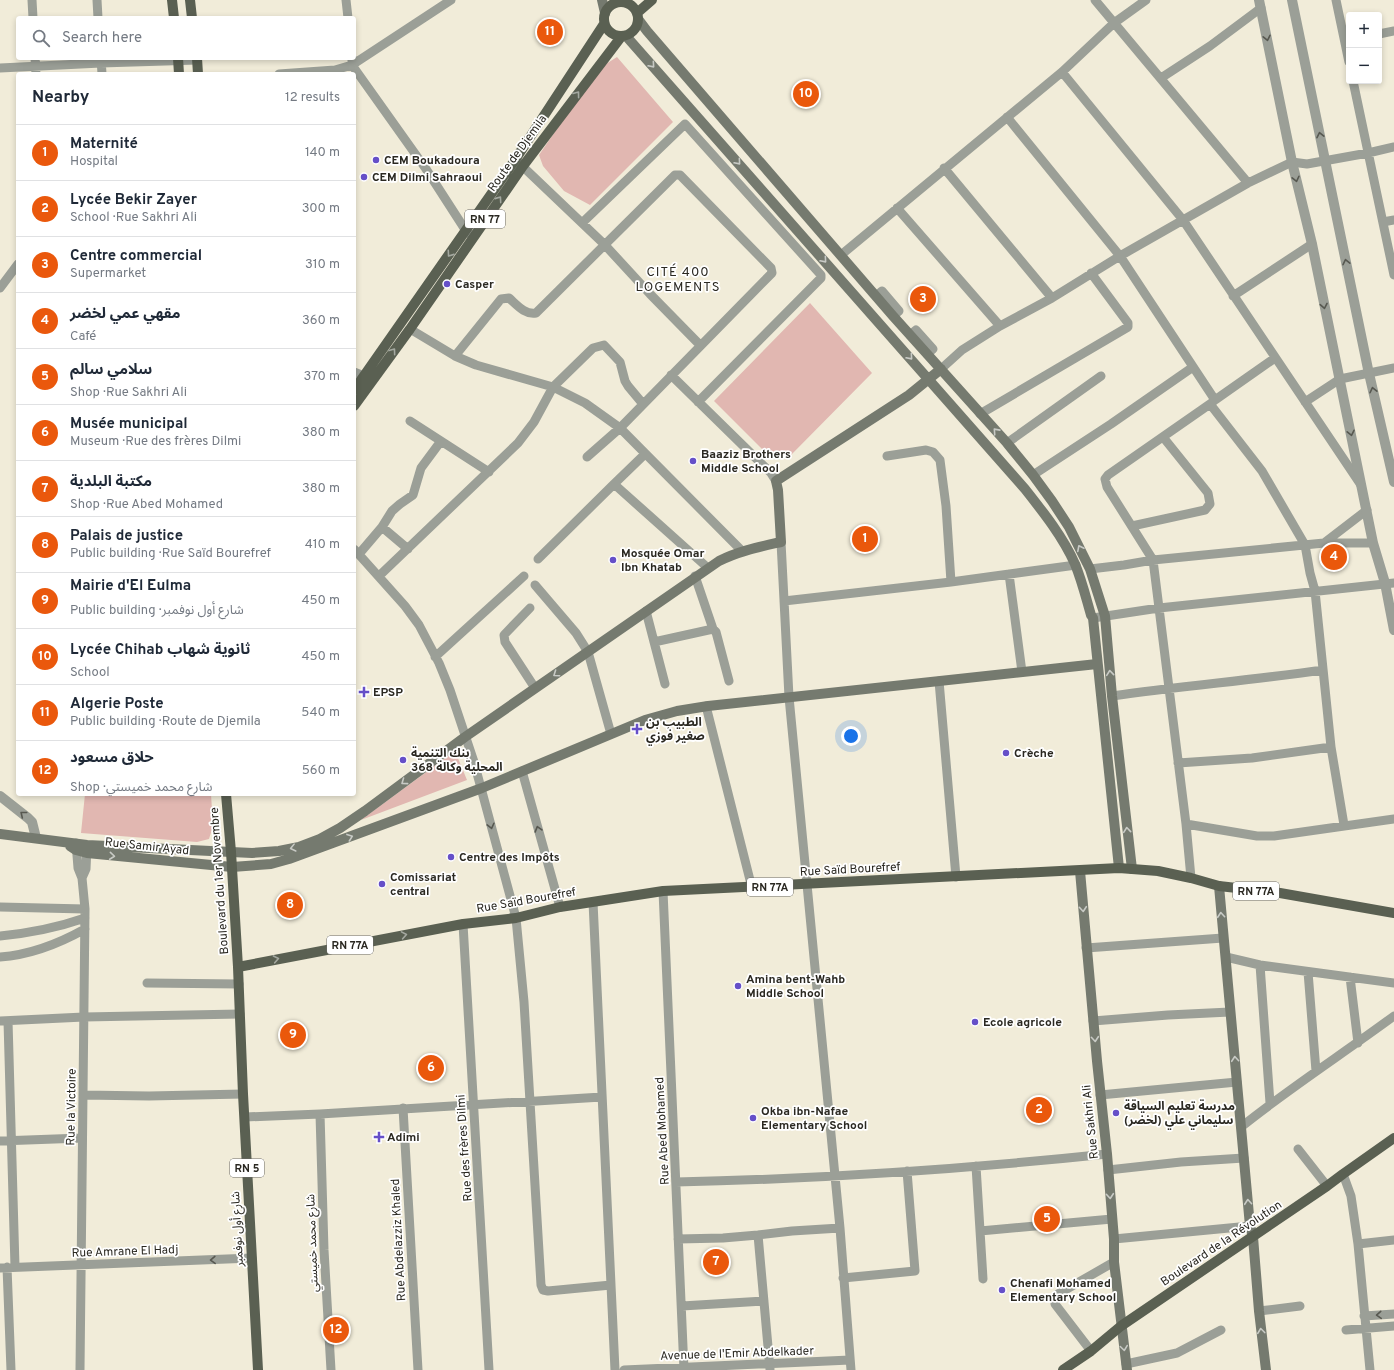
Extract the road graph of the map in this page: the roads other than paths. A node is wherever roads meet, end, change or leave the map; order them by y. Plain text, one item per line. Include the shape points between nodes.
1 (32, 0) edge
2 (97, 0) edge
3 (172, 0) edge
4 (190, 0) edge
5 (346, 0) edge
6 (451, 0) edge
7 (602, 0) edge
8 (652, 0) edge
9 (1095, 0) edge
10 (1146, 0) edge
11 (1292, 0) edge
12 (1346, 0) edge
13 (621, 1) edge
14 (1336, 1) edge
15 (1260, 4) edge
16 (605, 13) junction
17 (33, 16) edge
18 (98, 16) edge
19 (174, 16) edge
20 (192, 16) edge
21 (348, 16) edge
22 (637, 16) junction
23 (1114, 23) junction
24 (604, 24) junction
25 (1394, 31) edge
26 (1382, 33) edge
27 (623, 36) junction
28 (1346, 37) edge
29 (356, 59) edge
30 (101, 60) edge
31 (178, 60) edge
32 (197, 60) edge
33 (352, 61) edge
34 (36, 66) edge
35 (0, 68) edge
36 (102, 72) edge
37 (180, 72) edge
38 (198, 72) edge
39 (307, 72) edge
40 (1062, 72) junction
41 (1161, 78) junction
42 (1354, 84) edge
43 (1007, 117) junction
44 (1394, 147) edge
45 (1368, 153) junction
46 (1326, 160) junction
47 (1292, 162) junction
48 (519, 163) junction
49 (944, 168) junction
50 (1248, 183) junction
51 (897, 208) junction
52 (1183, 220) junction
53 (1394, 220) edge
54 (1383, 222) junction
55 (582, 223) junction
56 (469, 233) junction
57 (604, 244) junction
58 (1312, 244) junction
59 (841, 255) junction
60 (1120, 256) junction
61 (16, 267) edge
62 (1092, 273) junction
63 (1394, 275) edge
64 (0, 288) edge
65 (1234, 296) junction
66 (1052, 298) junction
67 (1000, 326) junction
68 (410, 329) junction
69 (700, 345) junction
70 (455, 356) junction
71 (1275, 358) junction
72 (1193, 367) junction
73 (1394, 368) edge
74 (941, 369) junction
75 (1369, 373) junction
76 (671, 376) junction
77 (1102, 376) dead end
78 (928, 379) junction
79 (1340, 379) junction
80 (361, 382) edge
81 (553, 387) junction
82 (356, 399) edge
83 (698, 402) junction
84 (1212, 402) junction
85 (1305, 402) junction
86 (643, 404) junction
87 (980, 414) junction
88 (410, 421) dead end
89 (620, 428) junction
90 (1163, 437) junction
91 (442, 441) junction
92 (1007, 444) junction
93 (645, 454) junction
94 (887, 456) dead end
95 (587, 457) dead end
96 (489, 472) junction
97 (1033, 475) junction
98 (776, 481) junction
99 (1394, 482) edge
100 (614, 484) junction
101 (1363, 488) junction
102 (1367, 510) junction
103 (1132, 526) junction
104 (382, 527) junction
105 (781, 542) junction
106 (1324, 542) junction
107 (1374, 543) junction
108 (1305, 545) junction
109 (408, 549) junction
110 (356, 551) edge
111 (742, 551) junction
112 (538, 559) dead end
113 (1153, 560) junction
114 (1076, 565) junction
115 (708, 568) junction
116 (1090, 569) junction
117 (1009, 574) junction
118 (379, 576) junction
119 (524, 576) dead end
120 (695, 576) junction
121 (950, 582) junction
122 (1389, 583) edge
123 (535, 585) dead end
124 (1314, 591) junction
125 (784, 601) junction
126 (530, 608) dead end
127 (1159, 608) junction
128 (646, 610) junction
129 (1105, 616) junction
130 (1093, 618) junction
131 (712, 629) junction
132 (1394, 630) edge
133 (654, 642) junction
134 (588, 652) junction
135 (435, 656) junction
136 (1097, 664) junction
137 (1323, 670) junction
138 (1022, 672) junction
139 (730, 681) dead end
140 (939, 681) junction
141 (665, 684) dead end
142 (535, 688) junction
143 (1168, 688) junction
144 (1112, 696) junction
145 (789, 697) junction
146 (706, 706) junction
147 (611, 734) junction
148 (465, 737) junction
149 (1331, 747) junction
150 (1178, 763) junction
151 (522, 771) junction
152 (482, 788) junction
153 (0, 796) edge
154 (226, 796) edge
155 (1394, 819) edge
156 (1186, 824) junction
157 (1344, 825) junction
158 (0, 834) edge
159 (36, 838) junction
160 (76, 847) junction
161 (143, 848) junction
162 (87, 849) junction
163 (231, 852) junction
164 (143, 858) junction
165 (232, 867) junction
166 (1119, 868) junction
167 (1132, 869) junction
168 (1080, 871) junction
169 (956, 877) junction
170 (82, 878) junction
171 (1191, 878) junction
172 (806, 885) junction
173 (1219, 886) junction
174 (752, 888) junction
175 (663, 891) junction
176 (593, 902) junction
177 (0, 907) edge
178 (560, 907) junction
179 (85, 913) junction
180 (1394, 913) edge
181 (516, 918) junction
182 (463, 924) junction
183 (85, 929) junction
184 (0, 936) edge
185 (1223, 938) junction
186 (1086, 948) junction
187 (0, 957) edge
188 (1226, 957) junction
189 (1260, 965) junction
190 (238, 967) junction
191 (1308, 972) junction
192 (1350, 977) junction
193 (147, 983) dead end
194 (1394, 983) edge
195 (239, 984) junction
196 (1230, 1012) junction
197 (240, 1014) junction
198 (1394, 1016) edge
199 (84, 1017) junction
200 (4, 1021) edge
201 (1093, 1021) junction
202 (1358, 1042) junction
203 (1316, 1070) junction
204 (1237, 1082) junction
205 (82, 1094) junction
206 (243, 1094) junction
207 (1100, 1095) junction
208 (602, 1097) junction
209 (530, 1102) junction
210 (473, 1104) junction
211 (1270, 1104) junction
212 (404, 1108) junction
213 (320, 1114) junction
214 (245, 1117) junction
215 (1241, 1126) junction
216 (82, 1138) junction
217 (1394, 1138) edge
218 (11, 1140) junction
219 (0, 1141) edge
220 (1298, 1149) dead end
221 (1107, 1154) junction
222 (1244, 1158) junction
223 (976, 1166) junction
224 (1108, 1170) junction
225 (908, 1171) junction
226 (1343, 1174) junction
227 (835, 1176) junction
228 (676, 1182) junction
229 (1327, 1186) junction
230 (1112, 1219) junction
231 (1250, 1226) junction
232 (840, 1228) junction
233 (980, 1231) junction
234 (758, 1235) junction
235 (1253, 1237) junction
236 (678, 1239) junction
237 (1114, 1239) junction
238 (1394, 1240) edge
239 (1358, 1244) junction
240 (252, 1258) junction
241 (1114, 1262) junction
242 (80, 1264) junction
243 (7, 1267) edge
244 (843, 1278) junction
245 (983, 1279) dead end
246 (611, 1285) junction
247 (764, 1301) junction
248 (682, 1306) junction
249 (1300, 1306) dead end
250 (1259, 1311) junction
251 (1394, 1314) edge
252 (1364, 1316) junction
253 (1121, 1326) junction
254 (1394, 1326) edge
255 (1365, 1328) junction
256 (1222, 1330) dead end
257 (1346, 1330) dead end
258 (1091, 1351) junction
259 (850, 1360) junction
260 (769, 1367) edge
261 (1127, 1367) edge
262 (684, 1368) edge
263 (11, 1370) edge
264 (80, 1370) edge
265 (258, 1370) edge
266 (331, 1370) edge
267 (418, 1370) edge
268 (489, 1370) edge
269 (615, 1370) edge
270 (624, 1370) edge
271 (851, 1370) edge
272 (1063, 1370) edge
273 (1266, 1370) edge
274 (1370, 1370) edge

1 - 17 street
2 - 18 street
3 - 19 main road
4 - 20 main road
5 - 21 street
6 - 29 street
7 - 16 main road
8 - 22 main road
9 - 23 street
10 - 23 street
46 -> 11 street
12 - 14 street
13 - 16 main road via 613,4
13 - 22 main road via 630,4
14 - 28 street
15 - 41 street via 1210,46
15 -> 47 street
16 - 24 main road
22 - 27 main road via 635,30
22 - 59 main road via 647,31
23 - 40 street
23 - 41 street
24 - 27 main road via 610,33
24 - 48 main road, Route de Djemila / RN 77
25 - 26 street
48 -> 27 main road, Route de Djemila / RN 77
27 -> 78 main road
30 - 31 street
30 - 34 street
30 - 36 street
31 - 37 main road
32 - 38 main road
33 - 39 street via 335,70
33 - 56 street
34 - 35 street
40 - 43 street
40 - 52 street
41 - 50 street
42 - 45 street
43 - 49 street
43 - 60 street
44 - 45 street
45 - 46 street
45 - 54 street
46 - 47 street via 1307,164
75 -> 46 street
47 - 50 street
47 -> 58 street
48 - 55 street
48 - 56 main road, Route de Djemila / RN 77
49 - 51 street
49 - 66 street
50 - 52 street
51 - 59 street
51 - 67 street
52 - 60 street
52 - 65 street
53 - 54 street
54 - 63 street
55 - 57 street
55 - 83 street via 685,124 821,275
56 - 68 main road, Route de Djemila / RN 77
56 -> 80 main road, Route de Djemila / RN 77
57 - 69 street
57 - 69 street via 677,174 770,268 772,273
57 - 70 street via 536,313 525,312 510,298 502,299
58 - 65 street
58 -> 79 street
59 - 74 main road
60 - 62 street
60 - 72 street
61 - 64 street
62 - 66 street
62 - 87 street via 1128,323 1128,327
65 - 71 street
66 - 67 street
67 - 74 street via 962,350
68 - 70 street
80 -> 68 main road, Route de Djemila / RN 77 via 378,372
69 - 76 street
70 - 81 street via 476,365
71 - 84 street
71 - 85 street
72 - 84 street
72 - 97 street
73 - 75 street
74 - 78 main road
74 - 87 main road
75 - 79 street
99 -> 75 street
76 - 83 street
76 - 86 street
77 - 92 street
78 - 98 main road via 909,395
78 - 114 main road via 1025,489 1061,537
79 - 85 street
79 -> 101 street
80 - 82 main road, Route de Djemila / RN 77
81 - 86 street via 593,348 604,345 620,362 625,381
81 - 89 street via 585,403
81 - 96 street via 518,443
83 - 98 street
84 - 90 street
84 - 108 street via 1262,471
85 - 101 street
86 - 89 street
92 -> 87 main road
88 - 91 street
89 - 93 street
89 - 95 street
90 - 103 street via 1108,475 1106,479 1107,487
90 - 103 street via 1208,493 1210,504 1205,510
91 - 96 street
91 - 104 street via 421,468 413,495 392,511
92 - 97 main road
93 - 100 street
93 - 111 street
94 - 121 street via 926,450 933,452 940,460 946,506
96 - 109 street
116 -> 97 main road via 1069,527
98 - 105 main road
100 - 112 street
100 - 115 street
101 - 102 street
102 - 106 street
102 - 107 street
103 - 113 street
104 - 109 street
104 - 110 street
105 - 111 main road, Rue Samir Ayad
105 - 125 street
106 - 107 street
106 - 108 street
107 - 122 street
108 - 113 street
108 - 124 street
109 - 118 street
110 - 118 street
111 - 115 main road, Rue Samir Ayad
113 - 116 street
113 - 127 street
114 - 117 street
114 - 130 main road
115 - 120 main road, Rue Samir Ayad
116 - 129 main road
117 - 121 street
117 - 138 street
118 - 135 street via 419,625
119 - 135 street
120 - 128 main road, Rue Samir Ayad
120 - 131 street
121 - 125 street
122 - 124 street
122 - 132 street
123 - 134 street via 576,633
124 - 127 street
124 - 137 street
125 - 145 street
126 - 142 street via 504,635 505,642
127 - 129 street
127 - 143 street
128 - 133 street
128 - 134 main road, Rue Samir Ayad
129 - 130 street
144 -> 129 main road
130 - 136 main road
131 - 133 street
131 - 139 street via 716,632
133 - 141 street
134 -> 142 main road, Rue Samir Ayad
134 - 147 street
135 - 148 street via 450,690
136 - 138 main road, Rue Samir Ayad
136 - 166 main road
137 - 143 street
137 - 149 street
138 - 140 main road, Rue Samir Ayad
140 - 145 main road, Rue Samir Ayad
140 - 169 street
142 - 148 main road, Rue Samir Ayad
143 - 144 street
143 - 150 street
167 -> 144 main road
145 - 146 main road, Rue Samir Ayad
145 - 172 street
146 - 147 main road, Rue Samir Ayad via 645,720
146 - 174 street
147 - 151 main road, Rue Samir Ayad
148 - 152 street
148 -> 163 main road, Rue Samir Ayad via 365,811 320,839 279,852
149 - 150 street via 1252,758
149 - 157 street
150 - 156 street
151 - 152 main road, Rue Samir Ayad
178 -> 151 street
165 -> 152 main road, Rue Samir Ayad via 271,864 288,859
152 -> 181 street
159 -> 153 street via 32,822
154 - 163 main road, Boulevard du 1er Novembre / RN 5
155 - 157 street
156 - 157 street via 1257,836
156 - 171 street
158 - 159 main road, Rue Samir Ayad
159 - 160 main road, Rue Samir Ayad via 62,841
160 - 162 main road, Rue Samir Ayad
160 - 170 street via 78,868
161 - 162 main road, Rue Samir Ayad
161 - 163 main road, Rue Samir Ayad
161 - 164 main road
162 -> 164 main road, Rue Samir Ayad
162 - 170 street, Rue la Victoire via 86,869
163 - 165 main road, Boulevard du 1er Novembre / RN 5
164 - 165 main road, Rue Samir Ayad
165 - 190 main road, Boulevard du 1er Novembre / RN 5
166 - 167 main road, Rue Saïd Bourefref / RN 77A
166 - 168 main road, Rue Saïd Bourefref / RN 77A
167 - 171 main road, Rue Saïd Bourefref / RN 77A
168 - 169 main road, Rue Saïd Bourefref / RN 77A
168 -> 186 main road, Rue Sakhri Ali
169 - 172 main road, Rue Saïd Bourefref / RN 77A
170 - 179 street, Rue la Victoire
171 - 173 main road, Rue Saïd Bourefref / RN 77A
172 - 174 main road, Rue Saïd Bourefref / RN 77A
172 - 227 street
173 - 180 main road, Rue Saïd Bourefref / RN 77A via 1280,893
185 -> 173 main road
174 - 175 main road, Rue Saïd Bourefref / RN 77A
175 - 176 main road, Rue Saïd Bourefref / RN 77A
175 - 228 street, Rue Abed Mohamed
176 - 178 main road, Rue Saïd Bourefref / RN 77A
176 - 208 street
177 - 179 street
178 - 181 main road, Rue Saïd Bourefref / RN 77A
179 - 183 street, Rue la Victoire
179 - 184 street via 47,930
181 - 182 main road, Rue Saïd Bourefref / RN 77A
181 - 209 street
190 -> 182 main road, Rue Saïd Bourefref / RN 77A
182 - 210 street, Rue des frères Dilmi
183 - 187 street via 27,952
183 - 199 street, Rue la Victoire
185 - 186 street
185 - 188 main road
186 - 201 main road, Rue Sakhri Ali
188 - 189 street
188 - 196 main road
189 - 191 street
189 - 211 street
190 - 195 main road, شارع أول نوفمبر / RN 5
191 - 192 street
191 - 203 street
192 - 194 street
192 - 202 street
193 - 195 street
195 - 197 main road, شارع أول نوفمبر / RN 5
196 - 201 street
204 -> 196 main road
197 - 199 street
197 - 206 main road, شارع أول نوفمبر / RN 5
198 - 202 street
199 - 200 street
199 - 205 street, Rue la Victoire
200 - 218 street
201 -> 207 main road, Rue Sakhri Ali
202 - 203 street
203 - 211 street
204 - 207 street
204 - 215 main road
205 - 206 street
205 - 216 street, Rue la Victoire
206 - 214 main road, شارع أول نوفمبر / RN 5
207 - 221 main road, Rue Sakhri Ali
208 - 209 street
208 - 246 street
209 - 210 street
209 - 246 street via 543,1290
210 - 212 street
210 - 268 street, Rue des frères Dilmi
211 - 215 street
212 - 213 street
212 - 267 street, Rue Abdelazziz Khaled
213 - 214 street
213 - 266 street, شارع محمد خميستي
214 - 240 main road, شارع أول نوفمبر / RN 5
215 - 222 main road
216 - 218 street
216 - 242 street, Rue la Victoire
217 - 226 main road, Boulevard de la Révolution
218 - 219 street
218 - 243 street
220 - 229 street
221 - 223 street
221 - 224 main road, Rue Sakhri Ali
222 - 224 street
231 -> 222 main road
223 - 225 street
223 - 233 street
224 -> 230 main road, Rue Sakhri Ali
225 - 227 street
225 - 244 street via 915,1271
226 - 229 main road, Boulevard de la Révolution
226 - 239 street via 1351,1196
227 - 228 street
227 - 232 street
228 - 236 street, Rue Abed Mohamed
229 - 235 main road, Boulevard de la Révolution
230 - 233 street
230 - 237 main road, Rue Sakhri Ali
231 - 235 main road
231 - 237 street
232 - 234 street
232 - 244 street
233 - 245 street
234 - 236 street
234 - 247 street
235 - 250 main road
235 - 253 main road, Boulevard de la Révolution
236 - 248 street, Rue Abed Mohamed
237 - 241 main road, Rue Sakhri Ali
238 - 239 street
239 - 252 street
240 -> 242 street, Rue Amrane El Hadj
240 - 265 main road, شارع أول نوفمبر / RN 5
241 - 253 main road, Rue Sakhri Ali
241 - 258 street via 1058,1294 1056,1304
242 - 243 street, Rue Amrane El Hadj
242 - 264 street, Rue la Victoire
243 - 263 street
244 - 259 street
246 - 269 street
247 - 248 street
247 - 260 street
248 - 262 street, Rue Abed Mohamed
249 - 250 street
273 -> 250 main road
251 -> 252 street
252 - 255 street
253 - 258 main road, Boulevard de la Révolution
253 -> 261 main road, Rue Sakhri Ali
254 - 255 street
255 - 257 street
255 - 274 street
256 - 261 street via 1177,1353
258 - 272 main road, Boulevard de la Révolution
259 - 260 street, Avenue de l'Emir Abdelkader
259 - 271 street
260 - 262 street, Avenue de l'Emir Abdelkader
262 - 270 street, Avenue de l'Emir Abdelkader

